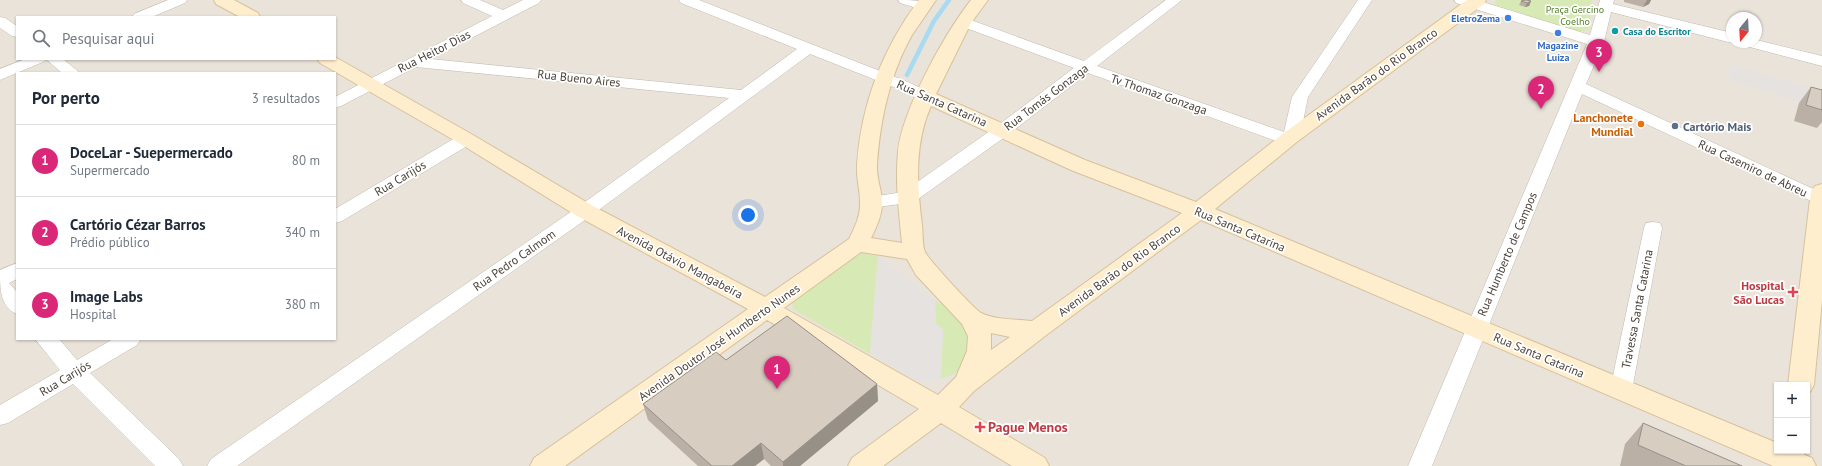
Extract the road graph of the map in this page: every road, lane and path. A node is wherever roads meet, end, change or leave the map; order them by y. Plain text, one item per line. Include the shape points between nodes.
1 (180, 0) edge
2 (222, 0) edge
3 (468, 0) edge
4 (534, 0) edge
5 (686, 0) edge
6 (905, 0) edge
7 (980, 0) edge
8 (1175, 0) edge
9 (1365, 0) edge
10 (1471, 1) edge
11 (925, 3) edge
12 (1606, 3) edge
13 (141, 16) edge
14 (250, 16) edge
15 (503, 16) junction
16 (0, 21) edge
17 (963, 22) junction
18 (16, 32) edge
19 (1726, 36) edge
20 (1596, 42) junction
21 (1762, 46) edge
22 (807, 49) junction
23 (36, 60) edge
24 (54, 60) edge
25 (328, 60) edge
26 (1822, 61) edge
27 (413, 62) junction
28 (1085, 67) junction
29 (71, 72) edge
30 (0, 75) edge
31 (883, 78) junction
32 (370, 84) junction
33 (1577, 86) junction
34 (746, 95) junction
35 (925, 96) junction
36 (336, 102) edge
37 (1003, 130) junction
38 (1289, 138) junction
39 (466, 139) junction
40 (1822, 197) edge
41 (908, 198) junction
42 (871, 202) junction
43 (585, 211) junction
44 (1200, 211) junction
45 (336, 216) edge
46 (1652, 228) dead end
47 (858, 244) junction
48 (914, 253) junction
49 (16, 271) edge
50 (0, 279) edge
51 (0, 286) edge
52 (16, 305) edge
53 (767, 309) junction
54 (972, 319) junction
55 (1476, 328) junction
56 (1036, 330) junction
57 (47, 340) edge
58 (128, 340) edge
59 (75, 372) junction
60 (1801, 382) edge
61 (965, 384) junction
62 (1621, 390) junction
63 (941, 408) junction
64 (0, 416) edge
65 (1795, 461) edge
66 (171, 466) edge
67 (218, 466) edge
68 (544, 466) edge
69 (862, 466) edge
70 (1035, 466) edge
71 (1420, 466) edge

1 - 13 street
2 - 14 main road
3 - 15 street
4 - 15 street, Rua Heitor Dias
5 - 22 street, Rua Santa Catarina
6 - 11 street
7 - 17 main road
8 - 28 street, Rua Tomás Gonzaga
9 - 38 street via 1300,97
10 - 20 street
10 - 38 main road, Avenida Barão do Rio Branco
11 - 31 main road via 903,37
12 - 19 street
12 - 20 street
15 - 27 street, Rua Heitor Dias
16 - 18 street
17 - 28 street, Tv Thomaz Gonzaga
17 - 35 main road
20 - 33 street, Rua Humberto de Campos
21 - 26 street
22 - 31 street, Rua Santa Catarina
22 - 34 street, Rua Pedro Calmom
23 - 30 street
24 - 29 street
25 - 32 main road, Avenida Otávio Mangabeira
27 - 32 street, Rua Heitor Dias
27 - 34 street, Rua Bueno Aires
28 - 37 street, Rua Tomás Gonzaga
28 - 38 street, Tv Thomaz Gonzaga
31 - 35 street, Rua Santa Catarina
31 - 42 main road via 867,165
32 - 36 street, Rua Heitor Dias
32 - 39 main road, Avenida Otávio Mangabeira
33 - 40 street, Rua Casemiro de Abreu
33 - 55 street, Rua Humberto de Campos
34 - 43 street, Rua Pedro Calmom
35 - 37 main road, Rua Santa Catarina
35 - 41 main road via 914,122 908,151
37 - 41 street, Rua Tomás Gonzaga
37 - 44 main road, Rua Santa Catarina via 1078,165
38 - 44 main road, Avenida Barão do Rio Branco
39 - 43 main road, Avenida Otávio Mangabeira
39 - 45 street, Rua Carijós
40 - 60 main road
41 - 42 street, Rua Tomás Gonzaga
41 - 48 main road
42 - 47 main road via 867,222
43 - 53 main road, Avenida Otávio Mangabeira
43 - 67 street, Rua Pedro Calmom
44 - 55 main road, Rua Santa Catarina
44 - 56 main road, Avenida Barão do Rio Branco
46 - 62 street, Travessa Santa Catarina
47 - 48 main road
47 - 53 main road, Avenida Doutor José Humberto Nunes
48 - 54 main road via 924,269
49 - 50 street
51 - 52 street
53 - 63 main road, Avenida Otávio Mangabeira
53 - 68 main road, Avenida Doutor José Humberto Nunes
54 - 56 main road via 1000,327
54 - 61 main road via 980,341 974,365
55 - 62 main road, Rua Santa Catarina
55 - 71 street, Rua Humberto de Campos
56 - 61 main road, Avenida Barão do Rio Branco
57 - 59 street
58 - 59 street, Rua Carijós
59 - 64 street, Rua Carijós
59 - 66 street
61 - 63 main road, Avenida Barão do Rio Branco
62 - 65 main road, Rua Santa Catarina
63 - 69 main road, Avenida Barão do Rio Branco
63 - 70 main road, Avenida Otávio Mangabeira

